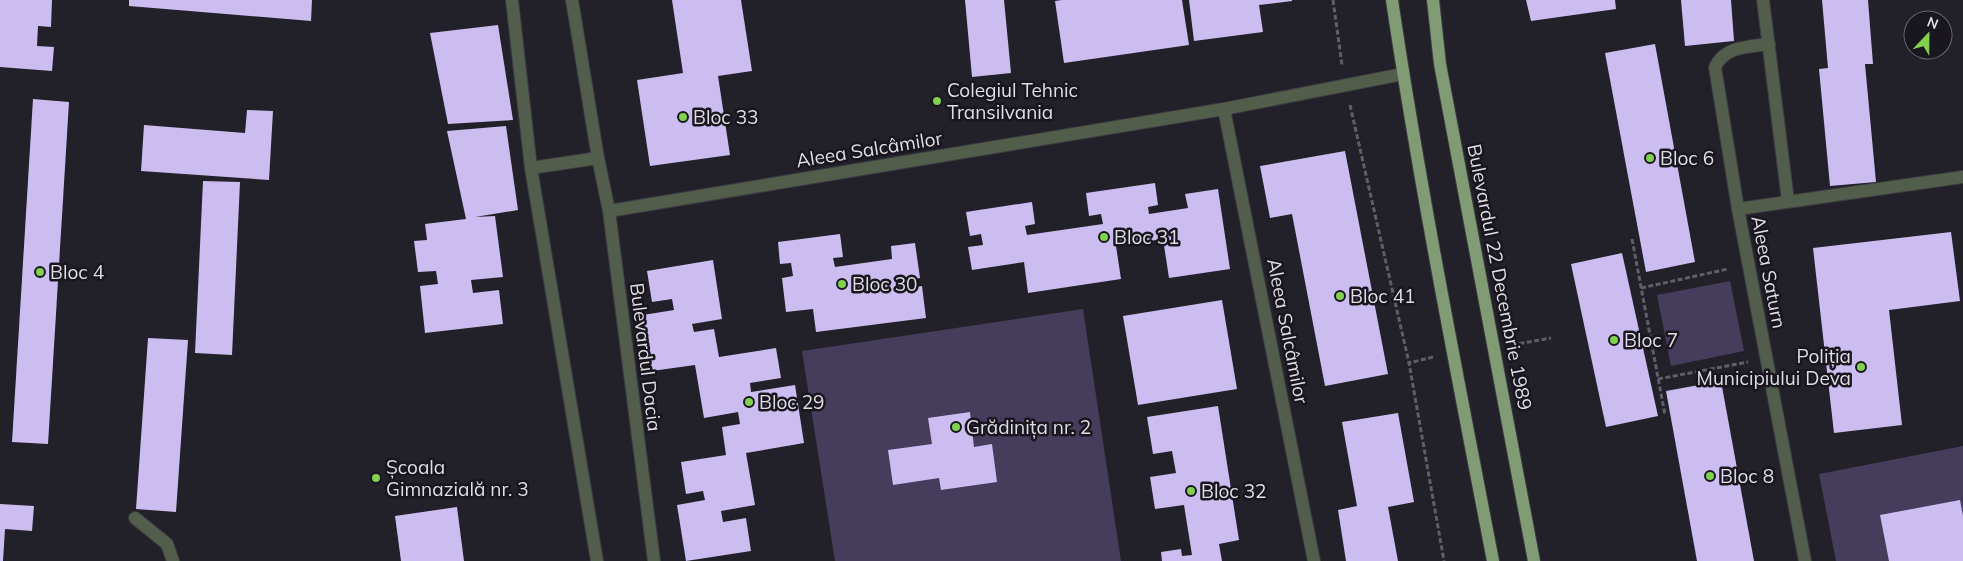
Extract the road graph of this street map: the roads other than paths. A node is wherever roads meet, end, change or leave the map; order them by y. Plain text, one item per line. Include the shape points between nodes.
1 (512, 0) edge
2 (572, 0) edge
3 (1392, 0) edge
4 (1433, 0) edge
5 (1763, 0) edge
6 (1769, 44) junction
7 (1403, 74) junction
8 (1224, 109) junction
9 (598, 158) junction
10 (531, 168) junction
11 (1963, 177) edge
12 (1788, 202) junction
13 (1738, 209) junction
14 (608, 211) junction
15 (135, 518) dead end
16 (173, 561) edge
17 (598, 561) edge
18 (654, 561) edge
19 (1314, 561) edge
20 (1494, 561) edge
21 (1534, 561) edge
22 (1805, 561) edge

1 - 10 street
2 - 9 street, Bulevardul Dacia
3 - 7 main road
4 - 21 main road, Bulevardul 22 Decembrie 1989 via 1440,64
5 - 6 street, Aleea Saturn
6 - 12 street, Aleea Saturn
6 - 13 street via 1736,49 1720,57 1715,67
7 - 8 street, Aleea Salcâmilor
7 - 20 main road
8 - 14 street, Aleea Salcâmilor
8 - 19 street, Aleea Salcâmilor
9 - 10 street
9 - 14 street, Bulevardul Dacia
10 - 17 street
11 - 12 street
12 - 13 street, Aleea Saturn
13 - 22 street, Aleea Saturn
14 - 18 street, Bulevardul Dacia
15 - 16 street via 167,544

